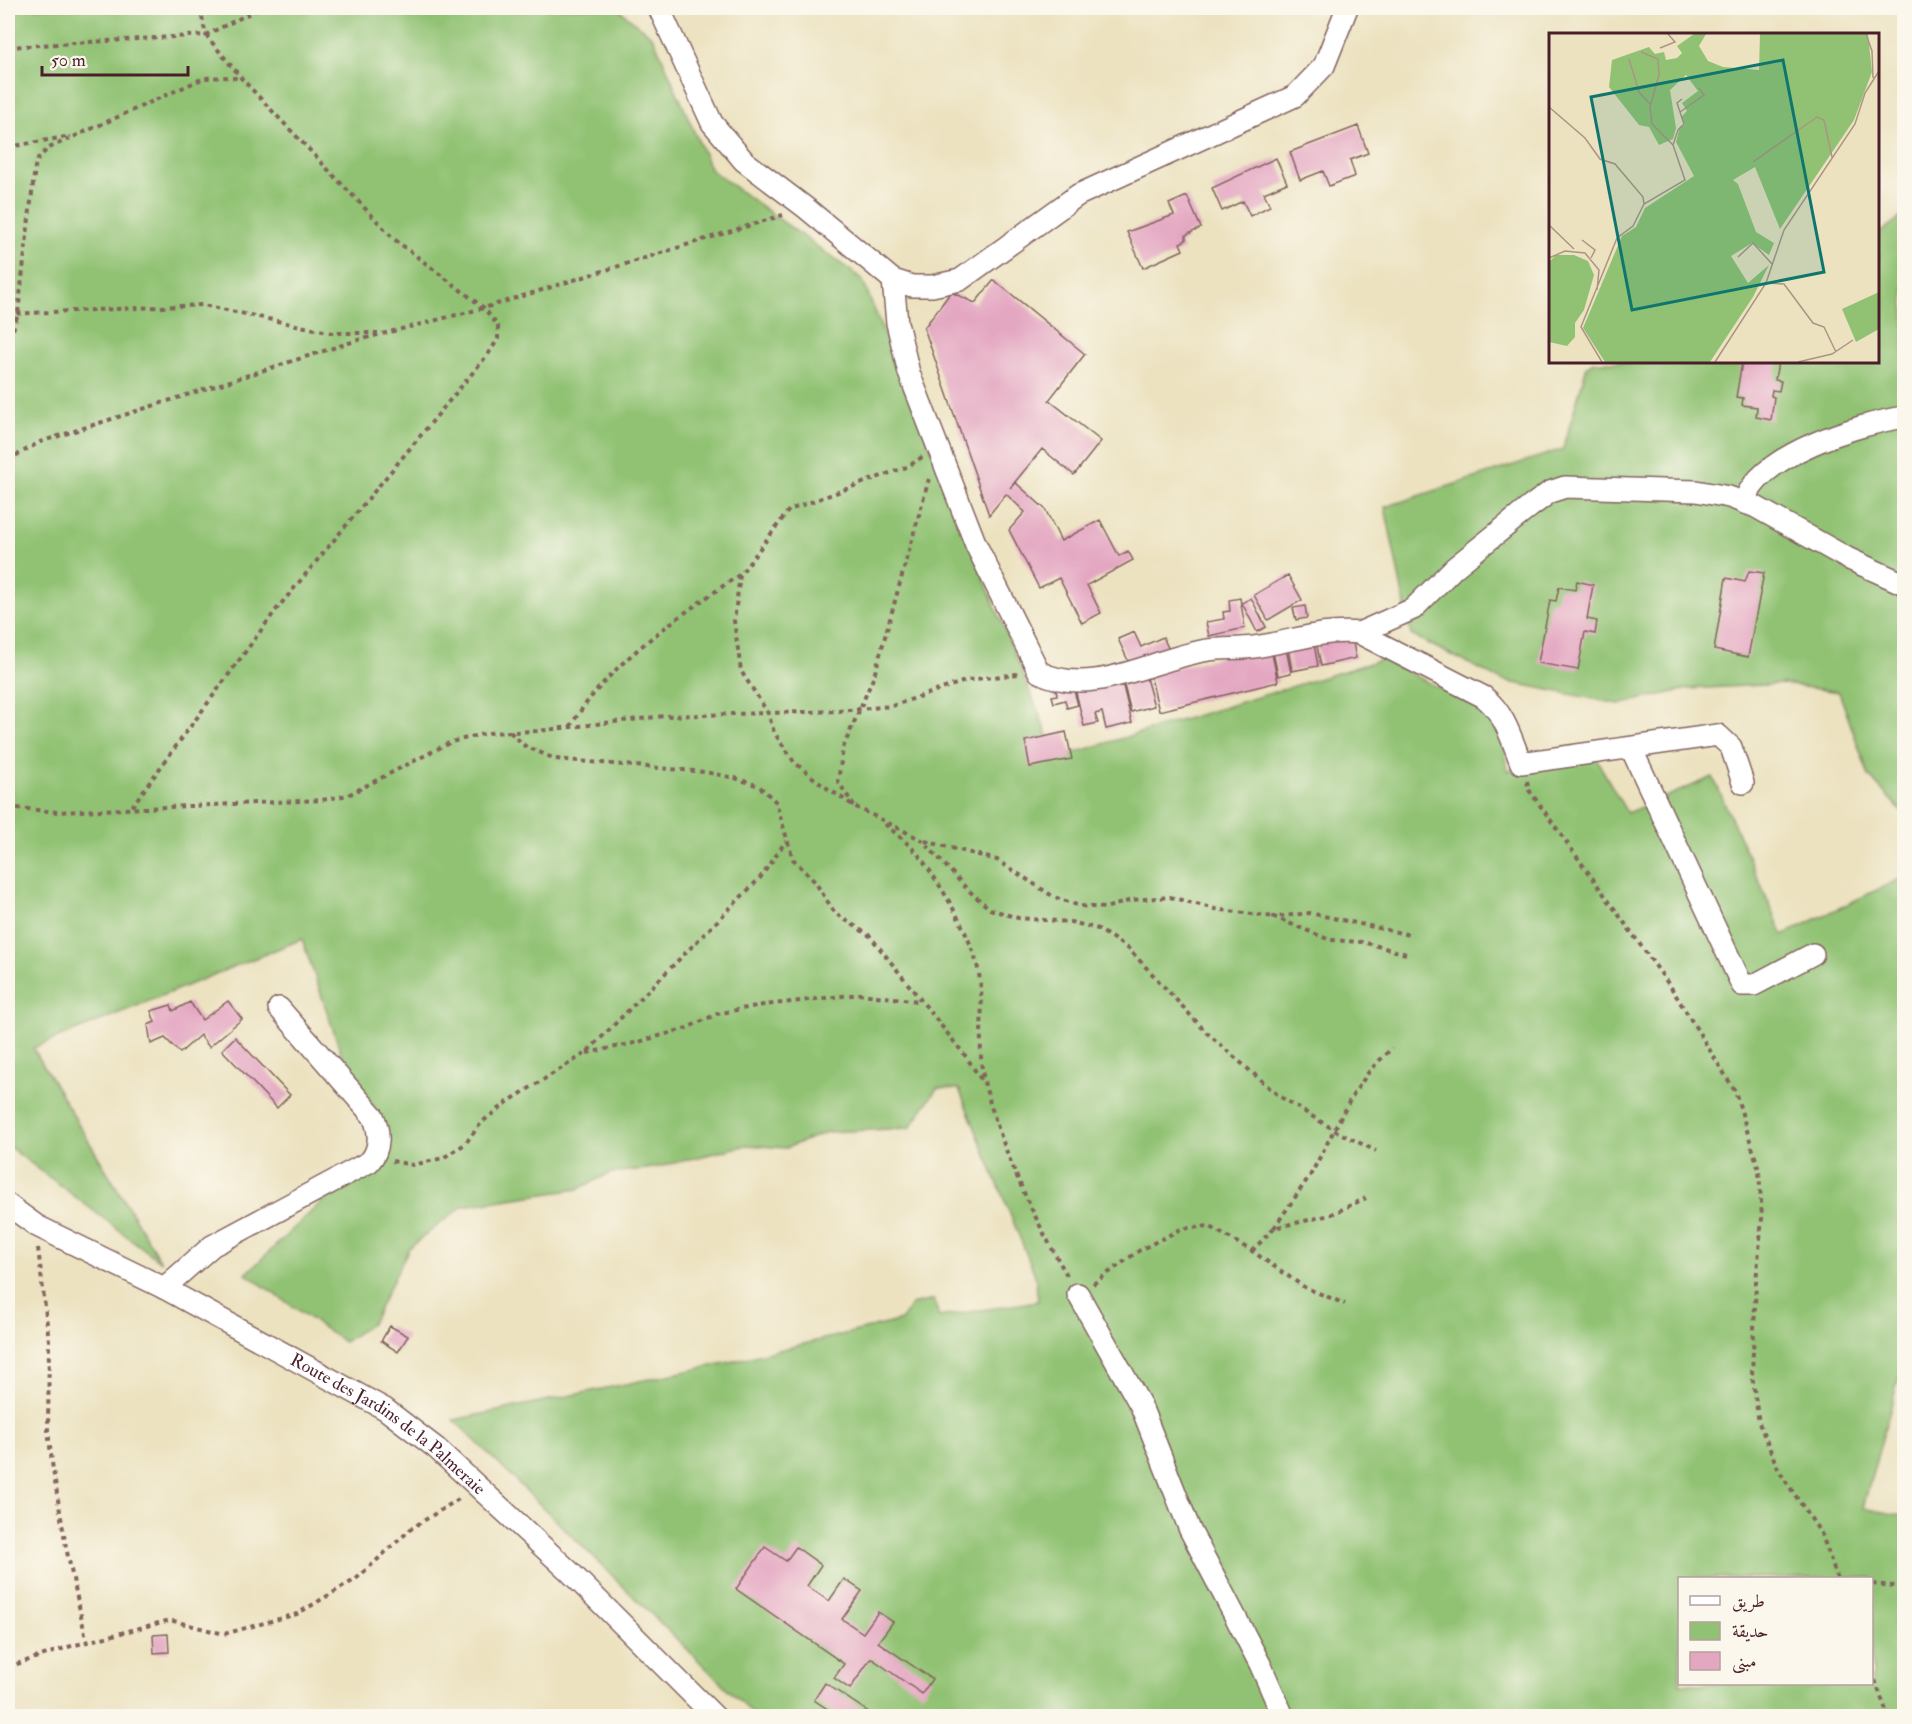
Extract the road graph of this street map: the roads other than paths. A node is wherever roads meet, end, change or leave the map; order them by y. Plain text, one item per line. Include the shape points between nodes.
1 (659, 8) edge
2 (1347, 8) edge
3 (893, 280) junction
4 (1905, 417) edge
5 (1744, 502) junction
6 (1905, 584) edge
7 (1359, 633) junction
8 (1631, 748) junction
9 (1743, 783) dead end
10 (1813, 954) dead end
11 (279, 1008) dead end
12 (8, 1205) edge
13 (164, 1288) junction
14 (1078, 1294) road end
15 (714, 1716) edge
16 (1283, 1716) edge

1 - 3 street via 711,123 744,161
2 - 3 street via 1324,66 1295,96 1078,195 960,280 932,286 912,286
3 - 7 street via 897,323 909,373 976,545 1039,672 1057,681 1093,681 1208,650 1256,647 1339,631
4 - 5 street via 1880,420 1787,455 1755,481
5 - 6 street via 1847,558
5 - 7 street via 1696,491 1565,487 1550,492 1454,568 1413,609
7 - 8 street via 1484,697 1498,708 1521,763
8 - 9 street via 1718,735 1731,747
8 - 10 street via 1742,985 1754,986
11 - 13 street via 372,1116 377,1125 375,1156 212,1246
12 - 13 street, Route des Jardins de la Palmeraie via 37,1226
13 - 15 street, Route des Jardins de la Palmeraie via 385,1409 436,1448 569,1571
14 - 16 street via 1141,1406 1190,1530

